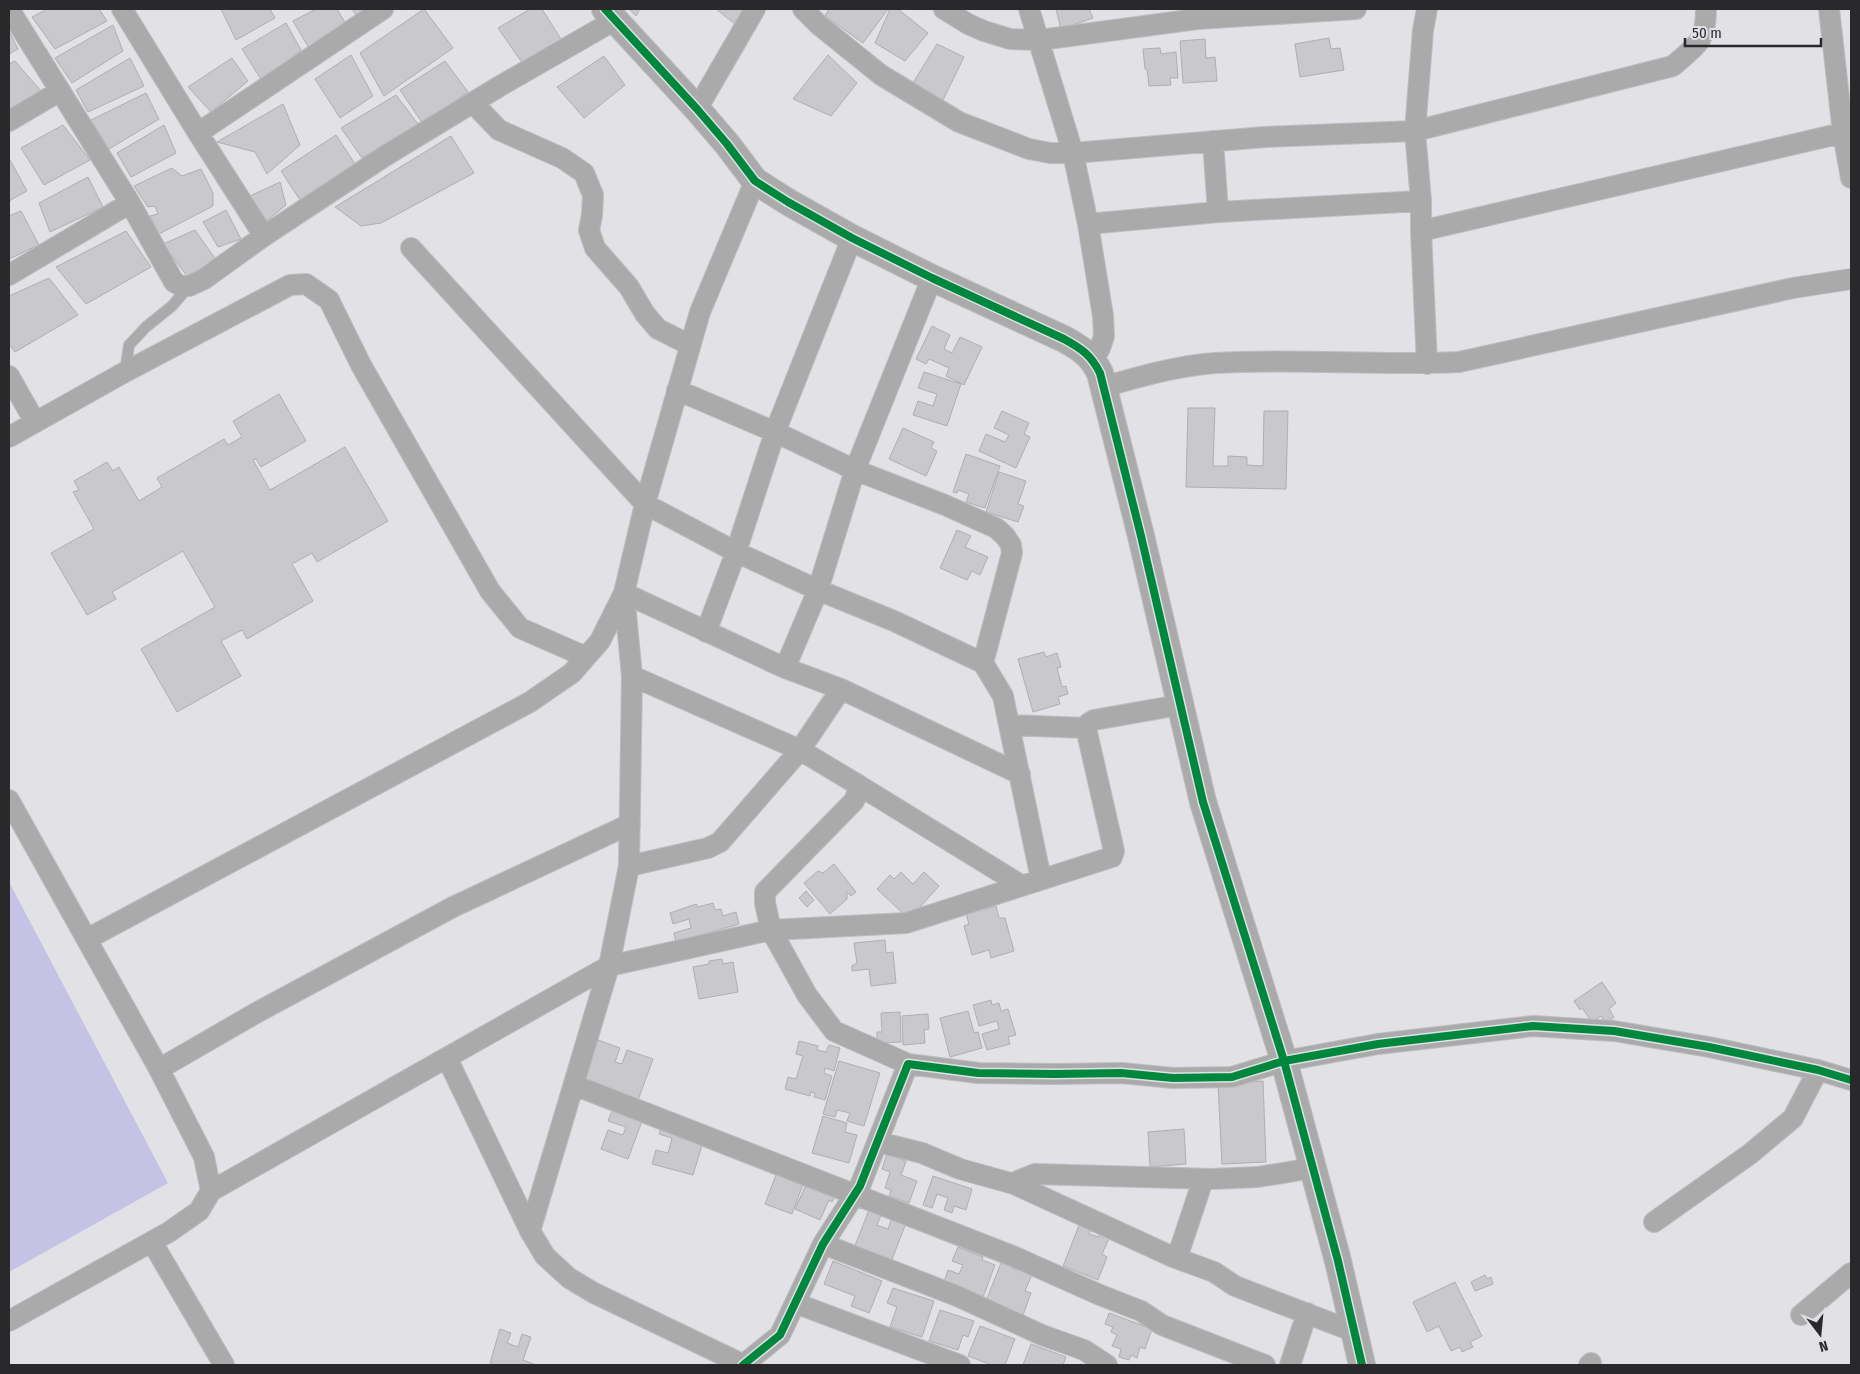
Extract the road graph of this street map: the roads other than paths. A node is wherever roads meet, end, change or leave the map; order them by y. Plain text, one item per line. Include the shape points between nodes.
1 (9, 9) edge
2 (383, 9) edge
3 (755, 9) edge
4 (803, 9) edge
5 (944, 9) edge
6 (1029, 9) edge
7 (1356, 9) edge
8 (1427, 9) edge
9 (1706, 9) edge
10 (1830, 9) edge
11 (129, 11) edge
12 (610, 14) edge
13 (1040, 40) junction
14 (60, 91) junction
15 (473, 103) junction
16 (697, 109) junction
17 (9, 121) edge
18 (1416, 131) junction
19 (1847, 132) edge
20 (198, 133) junction
21 (1213, 142) junction
22 (1074, 153) junction
23 (1851, 178) edge
24 (755, 180) junction
25 (1421, 201) junction
26 (130, 203) junction
27 (1218, 212) junction
28 (1088, 224) junction
29 (1421, 231) junction
30 (264, 236) junction
31 (852, 238) junction
32 (411, 248) dead end
33 (9, 275) edge
34 (932, 278) junction
35 (1851, 278) edge
36 (189, 286) junction
37 (690, 346) junction
38 (1093, 360) junction
39 (1427, 364) junction
40 (125, 372) junction
41 (9, 376) edge
42 (1104, 387) junction
43 (677, 390) junction
44 (35, 422) junction
45 (776, 432) junction
46 (9, 437) edge
47 (855, 470) junction
48 (645, 504) junction
49 (736, 552) junction
50 (818, 590) junction
51 (624, 593) junction
52 (706, 632) junction
53 (586, 658) junction
54 (983, 663) junction
55 (785, 668) junction
56 (632, 676) junction
57 (840, 689) junction
58 (1179, 705) junction
59 (1009, 725) junction
60 (1086, 728) junction
61 (800, 750) junction
62 (1020, 774) junction
63 (860, 786) junction
64 (9, 800) edge
65 (630, 824) junction
66 (629, 866) junction
67 (1041, 879) junction
68 (1021, 886) junction
69 (771, 930) junction
70 (87, 939) junction
71 (609, 966) junction
72 (447, 1058) junction
73 (1284, 1062) junction
74 (908, 1064) junction
75 (159, 1069) junction
76 (1818, 1070) junction
77 (1851, 1080) edge
78 (574, 1085) junction
79 (878, 1142) junction
80 (1314, 1168) junction
81 (1203, 1180) junction
82 (1014, 1184) junction
83 (211, 1191) junction
84 (855, 1194) junction
85 (1654, 1222) dead end
86 (530, 1231) junction
87 (152, 1242) junction
88 (823, 1244) junction
89 (1177, 1258) junction
90 (1851, 1273) edge
91 (796, 1303) junction
92 (1307, 1313) junction
93 (1801, 1315) dead end
94 (9, 1322) edge
95 (1355, 1332) junction
96 (224, 1365) edge
97 (743, 1365) edge
98 (960, 1365) edge
99 (1107, 1365) edge
100 (1265, 1365) edge
101 (1290, 1365) edge
102 (1362, 1365) edge

1 - 14 street
2 - 20 street
3 - 16 street
4 - 22 street via 881,75 959,122 1029,149
5 - 13 street via 984,31 1010,39
6 - 13 street
7 - 13 street via 1196,19
8 - 18 street
9 - 18 street via 1702,39 1674,66
10 - 19 street
11 - 20 street
12 - 15 street
12 - 16 street
13 - 22 street
14 - 17 street
14 - 26 street
15 - 30 street via 384,156
15 - 37 street via 499,130 562,158 584,172 593,195 589,230 595,248 629,287 658,329
16 - 24 street
18 - 21 street
18 - 25 street
19 - 23 street
19 - 29 street
20 - 30 street
21 - 22 street
21 - 27 street
22 - 28 street
24 - 31 street
24 - 37 street via 700,312
25 - 27 street
25 - 29 street
26 - 33 street
26 - 36 street via 174,282
27 - 28 street
28 - 38 street via 1104,336
29 - 39 street
30 - 36 street via 204,280
31 - 34 street
31 - 45 street
32 - 48 street
34 - 38 street via 1064,339
34 - 47 street
35 - 39 street via 1490,356
36 - 40 lane via 129,345
37 - 43 street
38 - 42 street
39 - 42 street via 1215,363 1160,371
40 - 44 street
40 - 53 street via 290,285 306,284 329,300 361,365 490,591 520,628
41 - 44 street
42 - 58 street
43 - 45 street
43 - 48 street
44 - 46 street
45 - 47 street
45 - 49 street
47 - 50 street
47 - 54 street via 996,528 1011,545 1012,553
48 - 49 street
48 - 51 street
49 - 50 street
49 - 52 street
50 - 54 street
50 - 55 street
51 - 52 street
51 - 53 street via 600,641
51 - 56 street
52 - 55 street
53 - 70 street via 572,673 530,702
54 - 59 street via 1003,696
55 - 57 street
56 - 61 street
56 - 65 street
57 - 61 street
57 - 62 street
58 - 60 street via 1094,720
58 - 73 street via 1202,802
59 - 60 street
59 - 62 street
60 - 67 street via 1114,854
61 - 63 street
61 - 66 street via 720,842 708,848
62 - 67 street
63 - 68 street
63 - 69 street via 854,801 766,892 764,903
64 - 70 street
65 - 66 street
65 - 75 street via 453,907 256,1012
66 - 71 street
67 - 68 street
68 - 69 street via 906,923
69 - 71 street
69 - 74 street via 807,995 834,1031
70 - 75 street
71 - 72 street
71 - 78 street
72 - 83 street
72 - 86 street
73 - 74 street via 1232,1077 1208,1078 1121,1072 978,1072
73 - 76 street via 1378,1044 1533,1026 1614,1031
73 - 80 street
74 - 79 street
75 - 83 street via 204,1157
76 - 77 street
76 - 85 street via 1793,1118 1750,1154
78 - 84 street
78 - 86 street
79 - 82 street
79 - 84 street
80 - 81 street via 1258,1177
80 - 95 street
81 - 82 street via 1035,1174
81 - 89 street
82 - 89 street
83 - 87 street via 199,1211
84 - 88 street
84 - 100 street via 1015,1257 1142,1310 1162,1325
86 - 97 street via 546,1256 569,1278
87 - 94 street
87 - 96 street
88 - 91 street
88 - 99 street via 1084,1350
89 - 92 street via 1214,1272 1235,1286
90 - 93 street
91 - 97 street via 780,1336
91 - 98 street
92 - 95 street
92 - 101 street
95 - 102 street

